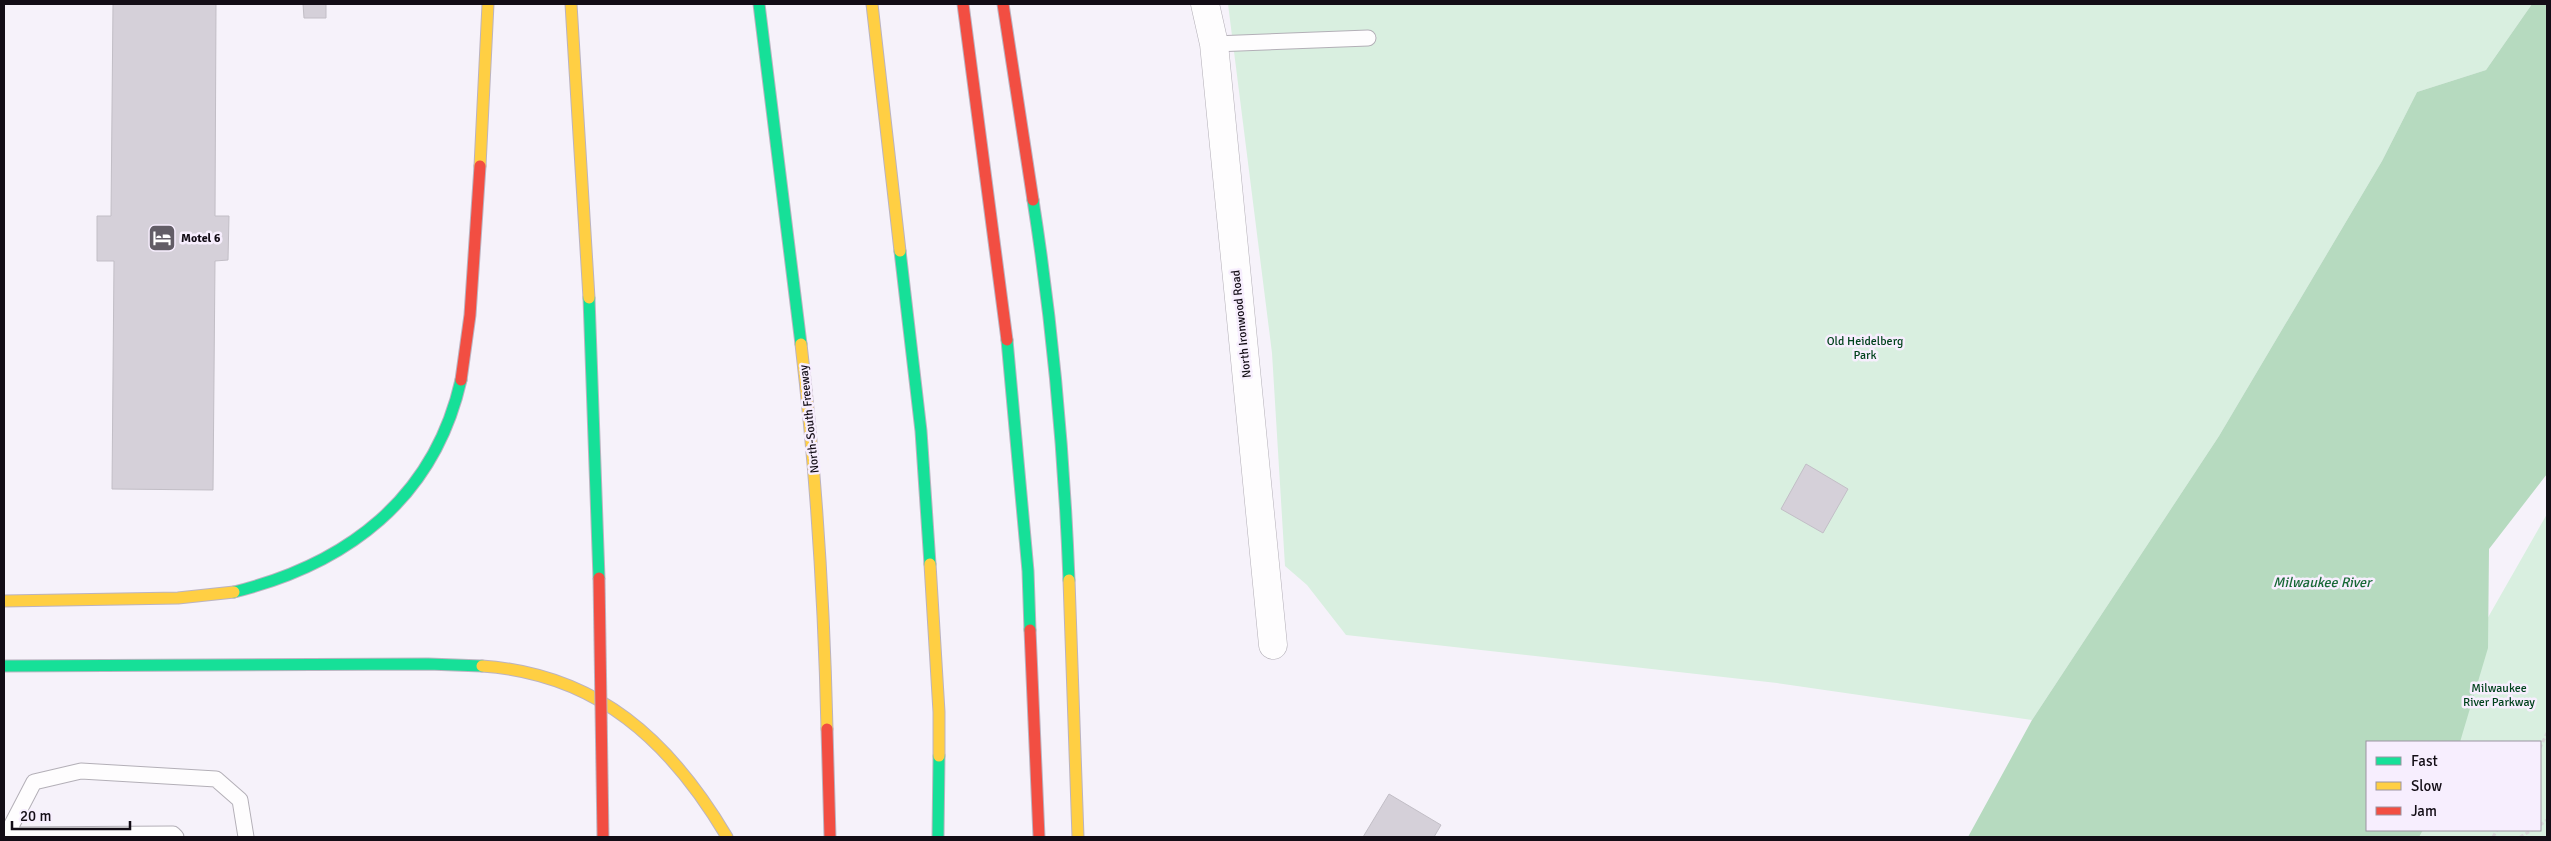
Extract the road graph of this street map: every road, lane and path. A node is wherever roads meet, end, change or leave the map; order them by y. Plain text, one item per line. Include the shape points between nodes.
1 (488, 4) edge
2 (571, 4) edge
3 (759, 4) edge
4 (872, 4) edge
5 (963, 4) edge
6 (1003, 4) edge
7 (1205, 4) edge
8 (1368, 38) dead end
9 (1214, 44) junction
10 (4, 601) edge
11 (1273, 645) dead end
12 (4, 666) edge
13 (2547, 733) edge
14 (2541, 746) edge
15 (8, 836) edge
16 (176, 837) edge
17 (246, 837) edge
18 (603, 837) edge
19 (727, 837) edge
20 (830, 837) edge
21 (938, 837) edge
22 (1039, 837) edge
23 (1078, 837) edge

1 - 10 highway via 481,159 462,376 441,438 429,461 403,496 366,534 345,550 298,573 254,588 172,599
2 - 18 highway, bridge via 588,258
3 - 20 highway, North-South Freeway via 813,447 825,636
4 - 21 highway via 921,431 939,712
5 - 22 highway via 1002,298 1028,571
6 - 23 highway via 1048,294 1065,468
7 - 9 street, North Ironwood Road
8 - 9 lane
9 - 11 street, North Ironwood Road
12 - 19 highway via 418,665 493,668 549,677 577,687 610,705 655,741 692,783
13 - 14 path
15 - 16 lane via 173,834
15 - 17 lane via 34,782 81,771 216,779 240,800

